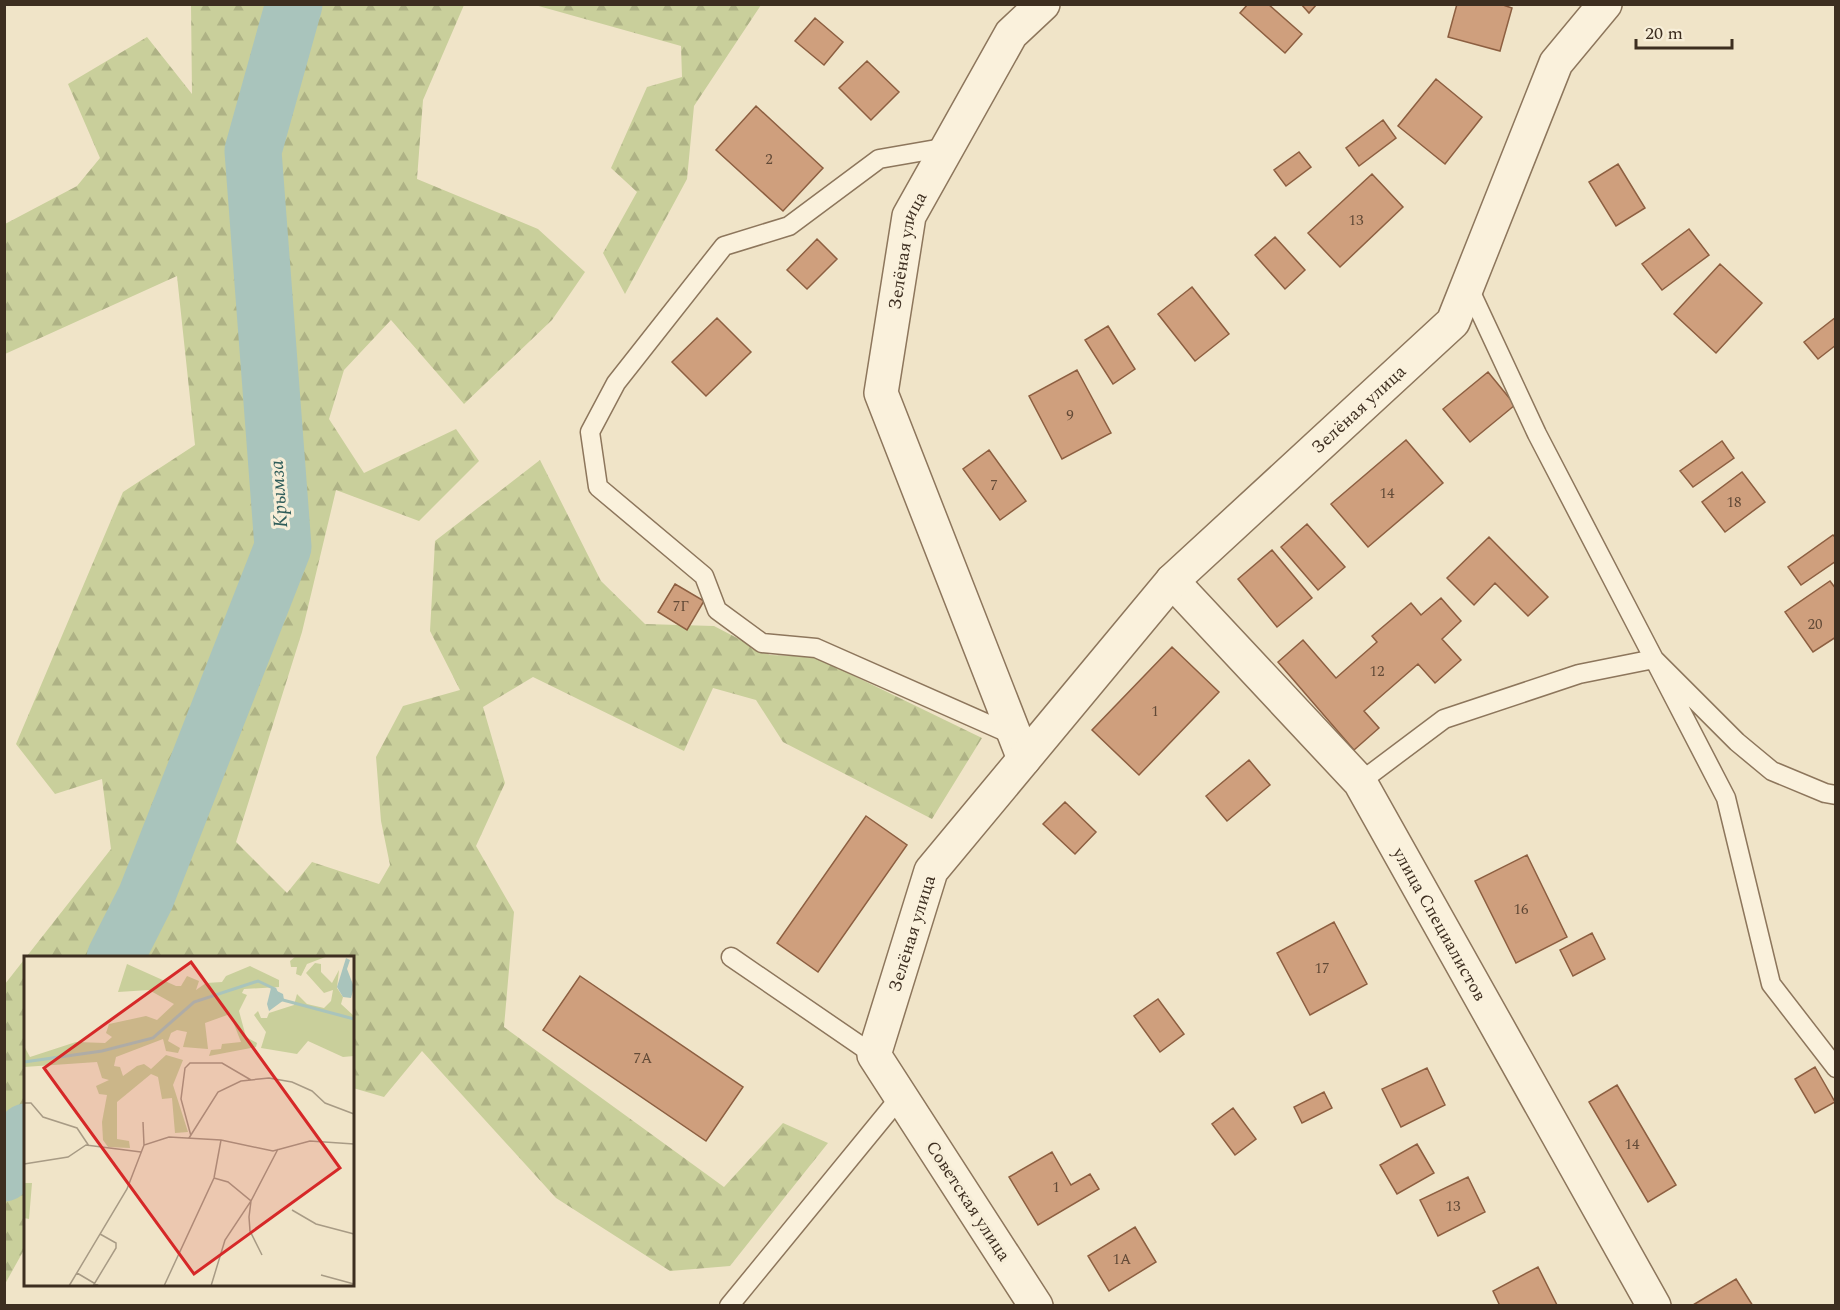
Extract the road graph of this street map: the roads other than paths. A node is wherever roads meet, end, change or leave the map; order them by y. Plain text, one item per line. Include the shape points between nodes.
1 (1043, 4) edge
2 (1605, 4) edge
3 (948, 147) junction
4 (1468, 286) junction
5 (1173, 581) junction
6 (1654, 659) junction
7 (1020, 748) junction
8 (1360, 782) junction
9 (1836, 795) edge
10 (731, 957) dead end
11 (874, 1054) junction
12 (1836, 1068) edge
13 (901, 1096) junction
14 (729, 1305) edge
15 (1036, 1305) edge
16 (1654, 1305) edge

1 - 3 street, Зелёная улица via 1011,34
2 - 4 street, Зелёная улица via 1556,63
3 - 7 street, Зелёная улица via 909,216 881,393
3 - 7 lane via 879,159 789,226 724,246 616,383 590,432 598,487 704,576 717,610 762,643 816,648
4 - 5 street, Зелёная улица via 1454,322
4 - 6 lane via 1538,434
5 - 7 street, Зелёная улица
5 - 8 street, улица Специалистов
6 - 8 lane via 1579,674 1444,719
6 - 9 lane via 1737,742 1772,771
6 - 12 lane via 1726,798 1771,984
7 - 11 street, Зелёная улица via 931,871
8 - 16 street, улица Специалистов
10 - 11 lane
11 - 13 street
13 - 14 lane
13 - 15 street, Советская улица

